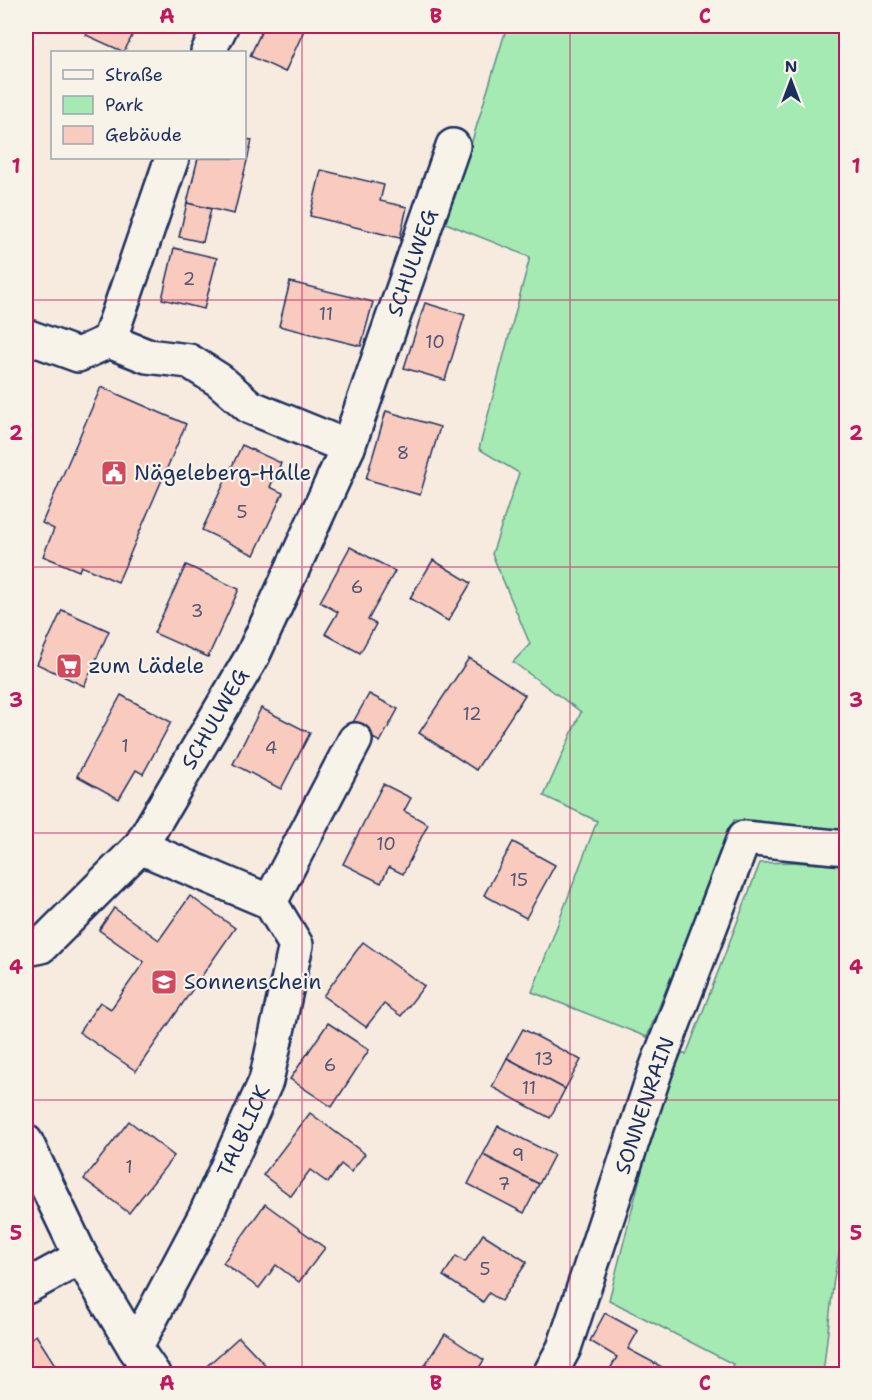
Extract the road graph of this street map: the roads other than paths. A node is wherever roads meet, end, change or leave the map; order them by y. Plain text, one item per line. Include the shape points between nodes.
1 (220, 26) edge
2 (208, 51) edge
3 (453, 146) dead end
4 (172, 159) edge
5 (26, 336) edge
6 (109, 341) junction
7 (348, 447) junction
8 (355, 740) dead end
9 (140, 847) junction
10 (846, 848) edge
11 (270, 902) junction
12 (26, 949) edge
13 (26, 1142) edge
14 (81, 1257) junction
15 (26, 1287) edge
16 (144, 1361) edge
17 (550, 1374) edge

1 - 2 street
3 - 7 street, SCHULWEG
4 - 6 street
5 - 6 street via 78,355
6 - 7 street via 147,356 189,361 250,407
7 - 9 street, SCHULWEG via 253,655
8 - 11 street
9 - 11 street
9 - 12 street, SCHULWEG via 41,946
10 - 17 street, SONNENRAIN via 744,838 656,1069 564,1348
11 - 16 street, TALBLICK via 296,945 266,1081
13 - 14 street
14 - 15 street
14 - 16 street

